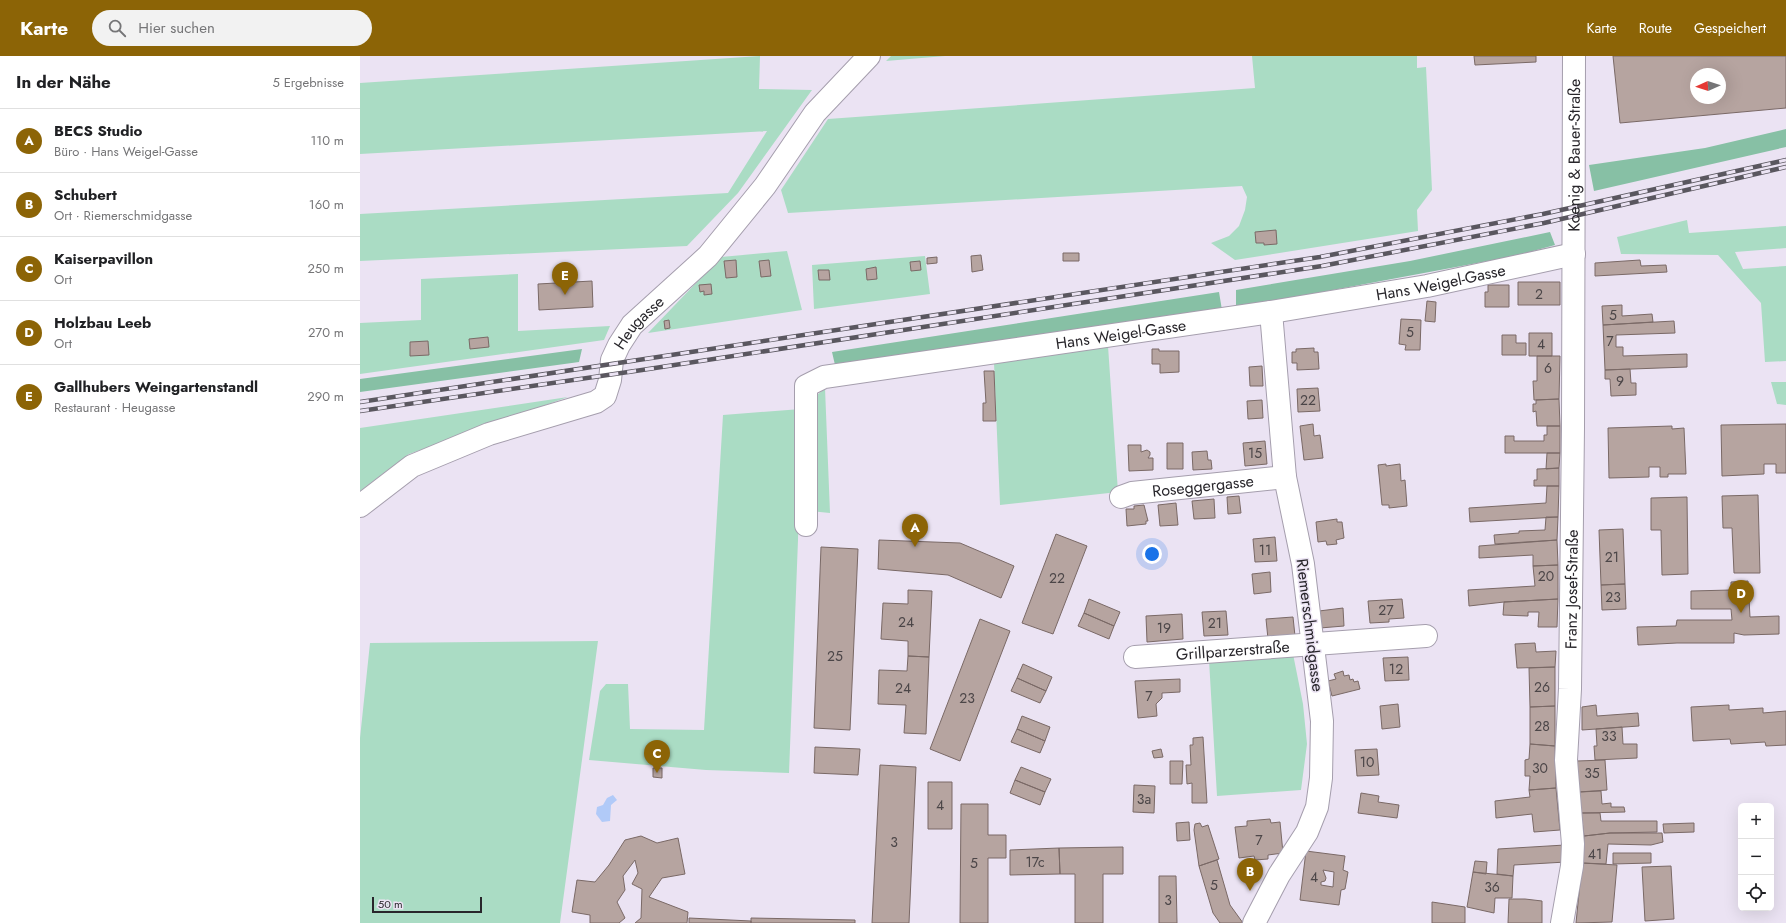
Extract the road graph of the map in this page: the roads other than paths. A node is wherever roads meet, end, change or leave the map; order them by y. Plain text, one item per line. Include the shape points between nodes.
1 (869, 56) edge
2 (1574, 56) edge
3 (1574, 254) junction
4 (1271, 312) junction
5 (1285, 476) junction
6 (1121, 497) dead end
7 (360, 506) edge
8 (806, 525) dead end
9 (1426, 636) dead end
10 (1312, 645) junction
11 (1135, 657) dead end
12 (1254, 923) edge
13 (1562, 923) edge

1 - 7 street, Heugasse via 815,113 765,186 708,256 632,326 612,360 605,396 596,402 489,434 412,466
2 - 3 street, Koenig & Bauer-Straße
3 - 4 street, Hans Weigel-Gasse via 1427,286
3 - 13 street, Franz Josef-Straße via 1570,689 1566,760 1573,844 1572,866
4 - 5 street, Riemerschmidgasse
4 - 8 street, Hans Weigel-Gasse via 824,377 815,381 806,386
5 - 6 street, Roseggergasse via 1132,493
5 - 10 street, Riemerschmidgasse via 1303,564
9 - 10 street, Grillparzerstraße
10 - 11 street, Grillparzerstraße
10 - 12 street, Riemerschmidgasse via 1322,721 1321,778 1317,807 1307,832 1279,875

